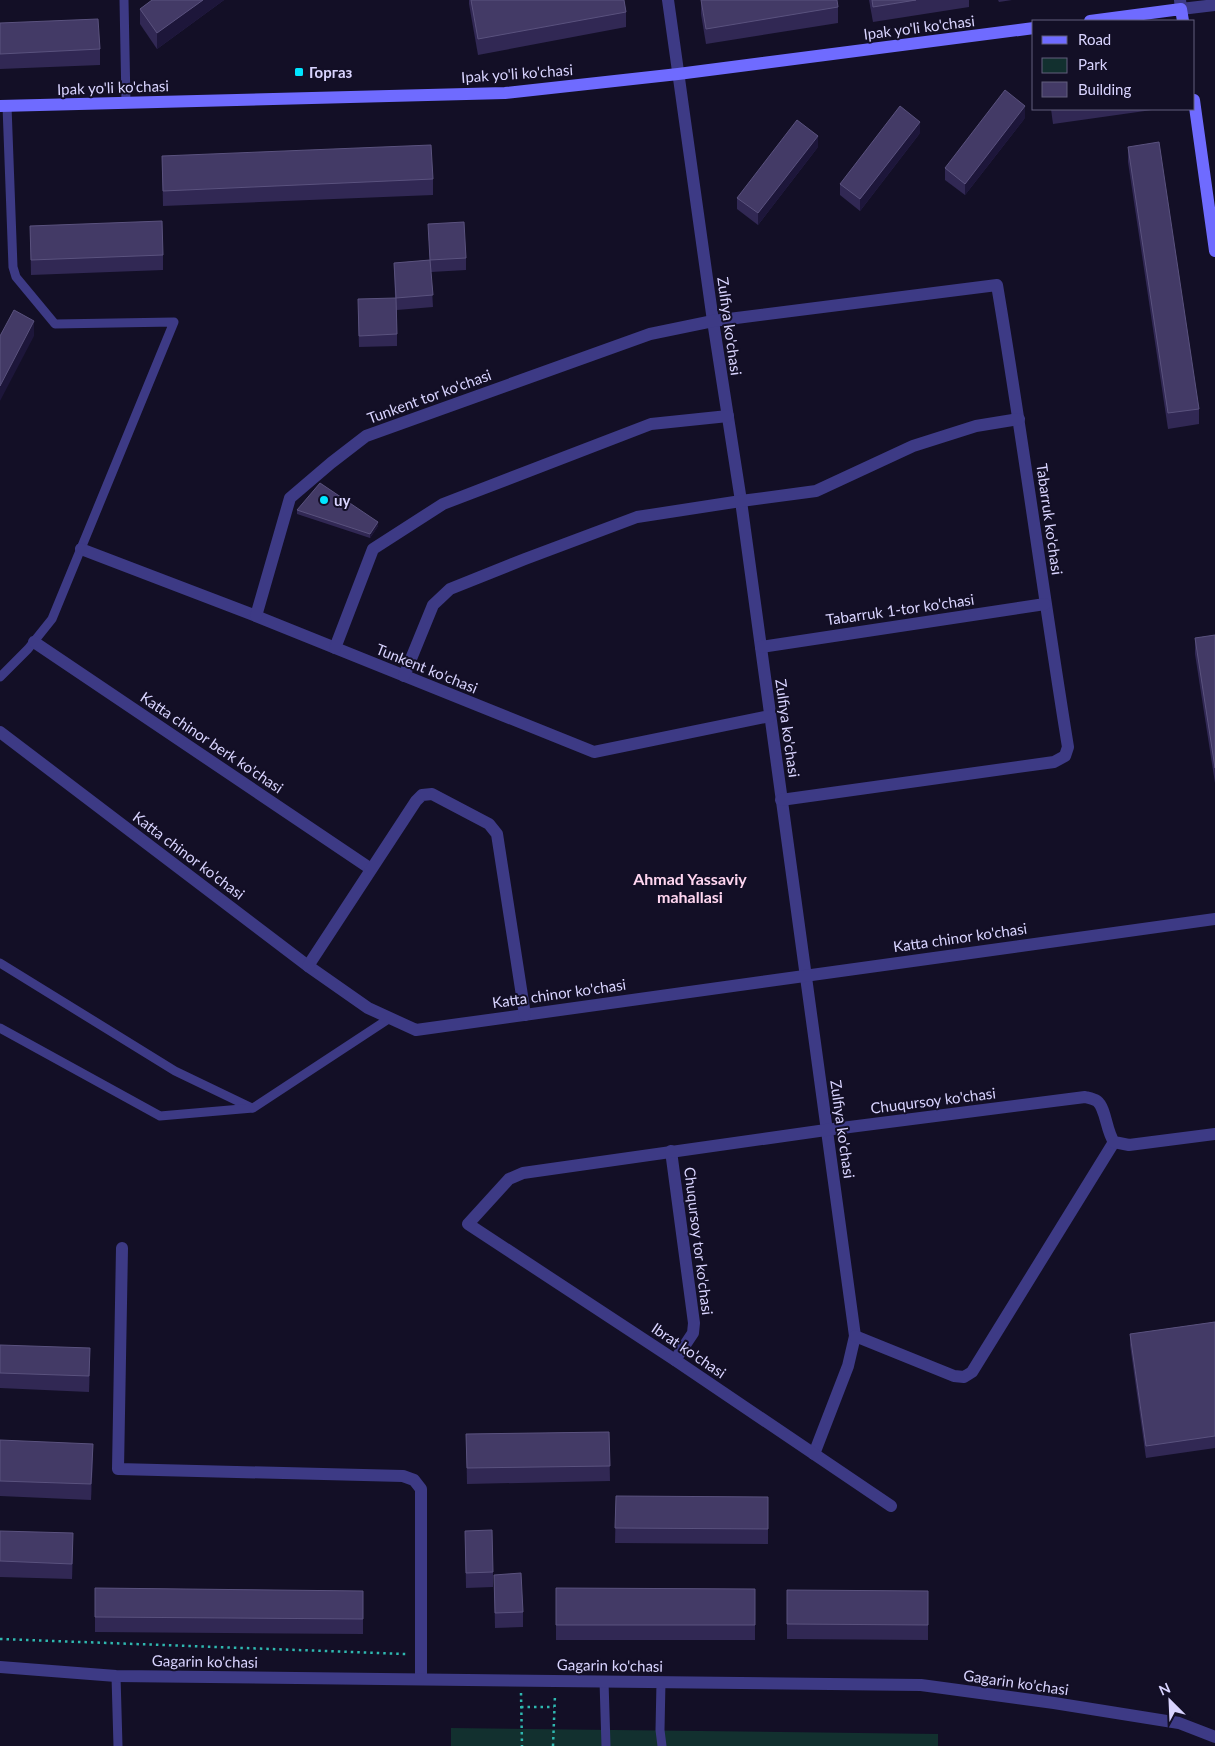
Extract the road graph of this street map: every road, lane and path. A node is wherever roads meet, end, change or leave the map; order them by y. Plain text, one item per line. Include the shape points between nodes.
1 (124, 0) edge
2 (668, 0) edge
3 (1215, 4) edge
4 (1181, 10) edge
5 (1098, 20) edge
6 (1032, 28) edge
7 (678, 74) junction
8 (126, 103) junction
9 (3, 106) edge
10 (1195, 107) edge
11 (1215, 251) edge
12 (713, 321) junction
13 (728, 416) junction
14 (1019, 419) junction
15 (740, 501) junction
16 (81, 549) junction
17 (1045, 604) junction
18 (256, 616) junction
19 (34, 642) junction
20 (761, 646) junction
21 (335, 648) junction
22 (404, 676) junction
23 (0, 677) edge
24 (770, 716) junction
25 (0, 732) edge
26 (781, 800) junction
27 (371, 869) junction
28 (1215, 918) edge
29 (0, 964) edge
30 (308, 966) junction
31 (806, 975) junction
32 (525, 1015) junction
33 (390, 1018) junction
34 (0, 1028) edge
35 (253, 1108) junction
36 (826, 1130) junction
37 (1215, 1134) edge
38 (1114, 1142) junction
39 (671, 1151) junction
40 (468, 1224) joint
41 (122, 1248) dead end
42 (855, 1336) junction
43 (675, 1360) junction
44 (814, 1454) junction
45 (891, 1506) dead end
46 (0, 1639) edge
47 (406, 1654) dead end
48 (0, 1667) edge
49 (116, 1676) junction
50 (421, 1680) junction
51 (522, 1681) junction
52 (555, 1681) junction
53 (604, 1682) junction
54 (661, 1682) junction
55 (521, 1707) junction
56 (554, 1707) junction
57 (1215, 1737) edge
58 (118, 1746) edge
59 (522, 1746) edge
60 (553, 1746) edge
61 (606, 1746) edge
62 (662, 1746) edge

1 - 8 lane
2 - 7 street, Zulfiya ko'chasi
3 - 4 street
4 - 5 main road
6 - 7 main road, Ipak yo'li ko'chasi
7 - 8 main road, Ipak yo'li ko'chasi via 505,93
7 - 12 street, Zulfiya ko'chasi
8 - 9 main road, Ipak yo'li ko'chasi
9 - 16 lane via 16,277 56,324 174,322
10 - 11 main road
12 - 13 street, Zulfiya ko'chasi
12 - 14 street, Tabarruk ko'chasi via 997,285
12 - 18 street, Tunkent tor ko'chasi via 650,334 366,436 290,498
13 - 15 street, Zulfiya ko'chasi
13 - 21 street via 651,424 443,504 373,549
14 - 15 street via 976,426 913,446 816,491
14 - 17 street, Tabarruk ko'chasi
15 - 20 street, Zulfiya ko'chasi
15 - 22 street via 637,518 450,589 433,605
16 - 18 street, Tunkent ko'chasi
16 - 19 lane via 52,619
17 - 20 street, Tabarruk 1-tor ko'chasi
17 - 26 street, Tabarruk ko'chasi via 1068,747 1065,756 1054,762
18 - 21 street, Tunkent ko'chasi
19 - 23 lane
19 - 27 street, Katta chinor berk ko'chasi
20 - 24 street, Zulfiya ko'chasi
21 - 22 street, Tunkent ko'chasi
22 - 24 street, Tunkent ko'chasi via 594,752
24 - 26 street, Zulfiya ko'chasi
25 - 30 street, Katta chinor ko'chasi
26 - 31 street, Zulfiya ko'chasi
27 - 30 street
27 - 32 street via 422,795 432,794 489,824 497,834
28 - 31 street, Katta chinor ko'chasi
29 - 35 lane via 175,1071
30 - 33 street, Katta chinor ko'chasi via 368,1008
31 - 32 street, Katta chinor ko'chasi
31 - 36 street, Zulfiya ko'chasi
32 - 33 street, Katta chinor ko'chasi via 416,1030
33 - 35 lane
34 - 35 lane via 160,1116
36 - 38 street, Chuqursoy ko'chasi via 1085,1097 1097,1100 1103,1109 1108,1134
36 - 39 street, Chuqursoy ko'chasi
36 - 42 street, Zulfiya ko'chasi
37 - 38 street via 1129,1145
38 - 42 street via 972,1372 964,1377 954,1376
39 - 40 street, Chuqursoy ko'chasi via 523,1172 509,1179
39 - 43 street, Chuqursoy tor ko'chasi via 694,1323 693,1334
40 - 43 street, Ibrat ko'chasi
41 - 50 street via 118,1469 403,1476 414,1480 421,1489
42 - 44 street, Zulfiya ko'chasi via 848,1366
43 - 44 street, Ibrat ko'chasi
44 - 45 street, Ibrat ko'chasi
46 - 47 path
48 - 49 street, Gagarin ko'chasi
49 - 50 street, Gagarin ko'chasi
49 - 58 lane
50 - 51 street, Gagarin ko'chasi
51 - 52 street, Gagarin ko'chasi
51 - 55 path
52 - 53 street, Gagarin ko'chasi
52 - 56 path
53 - 54 street, Gagarin ko'chasi
53 - 61 lane
54 - 57 street, Gagarin ko'chasi via 921,1686 1179,1723
54 - 62 lane
55 - 56 path
55 - 59 path
56 - 60 path

